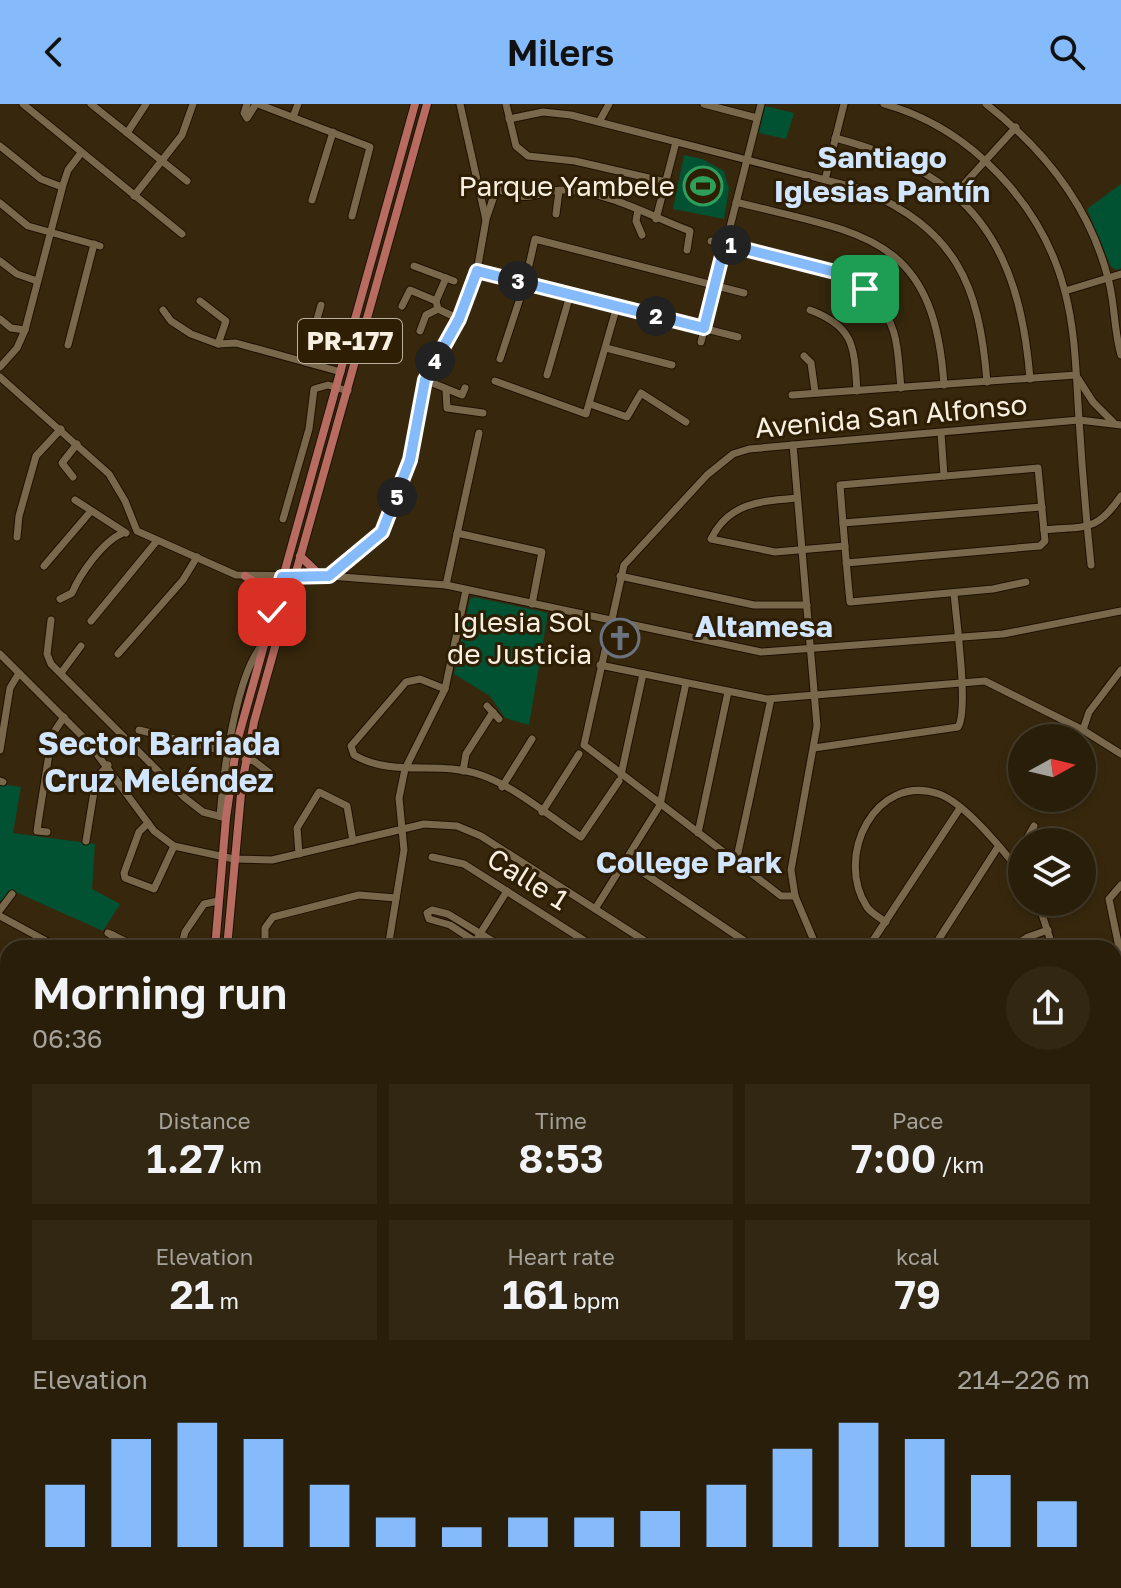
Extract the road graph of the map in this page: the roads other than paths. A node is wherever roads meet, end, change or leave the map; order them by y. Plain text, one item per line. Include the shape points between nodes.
1 (23, 104) edge
2 (92, 104) edge
3 (146, 104) edge
4 (193, 104) edge
5 (247, 104) edge
6 (257, 104) edge
7 (298, 104) edge
8 (415, 104) edge
9 (427, 104) edge
10 (460, 104) edge
11 (506, 104) edge
12 (609, 104) edge
13 (704, 104) edge
14 (761, 104) edge
15 (844, 104) edge
16 (884, 104) edge
17 (986, 104) edge
18 (293, 117) junction
19 (757, 118) junction
20 (509, 119) junction
21 (599, 122) junction
22 (1016, 127) junction
23 (333, 132) junction
24 (127, 133) junction
25 (835, 138) junction
26 (676, 142) junction
27 (0, 146) edge
28 (81, 153) junction
29 (747, 160) junction
30 (162, 161) junction
31 (985, 161) junction
32 (825, 180) junction
33 (187, 181) dead end
34 (666, 182) junction
35 (62, 187) junction
36 (559, 191) junction
37 (955, 194) junction
38 (134, 196) junction
39 (312, 200) dead end
40 (736, 202) junction
41 (0, 203) edge
42 (638, 210) junction
43 (556, 214) dead end
44 (352, 216) dead end
45 (656, 219) junction
46 (486, 220) junction
47 (50, 234) junction
48 (182, 234) dead end
49 (642, 235) dead end
50 (711, 241) dead end
51 (725, 244) junction
52 (687, 250) dead end
53 (0, 261) edge
54 (414, 266) dead end
55 (477, 271) junction
56 (1121, 274) edge
57 (1108, 279) junction
58 (37, 281) junction
59 (525, 283) junction
60 (715, 286) junction
61 (1065, 291) junction
62 (744, 293) dead end
63 (570, 295) junction
64 (200, 301) dead end
65 (321, 305) dead end
66 (437, 305) junction
67 (402, 306) dead end
68 (617, 306) junction
69 (163, 310) dead end
70 (810, 310) dead end
71 (0, 319) edge
72 (459, 319) junction
73 (704, 328) junction
74 (25, 330) junction
75 (420, 331) dead end
76 (738, 337) dead end
77 (701, 342) dead end
78 (218, 344) junction
79 (68, 345) dead end
80 (606, 348) junction
81 (1121, 355) edge
82 (804, 356) dead end
83 (500, 359) dead end
84 (305, 362) junction
85 (672, 365) dead end
86 (0, 367) edge
87 (341, 372) junction
88 (547, 375) dead end
89 (1076, 375) junction
90 (0, 377) edge
91 (1030, 379) junction
92 (425, 380) junction
93 (495, 381) dead end
94 (987, 382) junction
95 (944, 385) junction
96 (337, 388) junction
97 (465, 388) dead end
98 (901, 388) junction
99 (446, 390) junction
100 (348, 391) junction
101 (857, 391) junction
102 (815, 392) junction
103 (792, 395) dead end
104 (590, 404) junction
105 (483, 413) dead end
106 (1079, 420) junction
107 (686, 422) dead end
108 (1117, 423) edge
109 (61, 429) junction
110 (479, 433) dead end
111 (941, 433) junction
112 (77, 444) junction
113 (793, 445) junction
114 (944, 476) junction
115 (73, 477) dead end
116 (1121, 496) edge
117 (797, 498) junction
118 (75, 500) dead end
119 (1042, 507) junction
120 (91, 511) junction
121 (283, 519) dead end
122 (843, 523) junction
123 (1087, 526) junction
124 (134, 528) junction
125 (1044, 530) junction
126 (123, 533) junction
127 (457, 533) junction
128 (17, 537) dead end
129 (156, 542) junction
130 (845, 546) junction
131 (802, 550) junction
132 (300, 556) junction
133 (197, 557) junction
134 (846, 563) junction
135 (1091, 565) dead end
136 (44, 566) dead end
137 (245, 576) junction
138 (325, 576) junction
139 (620, 576) junction
140 (282, 577) junction
141 (294, 577) junction
142 (1026, 582) dead end
143 (446, 585) junction
144 (466, 590) junction
145 (954, 593) junction
146 (60, 599) dead end
147 (532, 604) junction
148 (807, 605) junction
149 (1121, 611) edge
150 (272, 612) junction
151 (51, 620) dead end
152 (91, 621) dead end
153 (610, 621) junction
154 (958, 638) junction
155 (263, 644) junction
156 (81, 646) dead end
157 (810, 650) junction
158 (0, 654) edge
159 (118, 654) dead end
160 (600, 665) junction
161 (1121, 670) edge
162 (19, 673) junction
163 (61, 673) junction
164 (643, 674) junction
165 (686, 683) junction
166 (962, 683) junction
167 (445, 689) junction
168 (728, 692) junction
169 (814, 695) junction
170 (771, 699) junction
171 (493, 713) dead end
172 (64, 717) junction
173 (1072, 724) edge
174 (1085, 724) edge
175 (139, 730) dead end
176 (1096, 738) edge
177 (532, 739) dead end
178 (814, 748) junction
179 (0, 750) edge
180 (227, 752) junction
181 (579, 754) dead end
182 (1121, 754) edge
183 (245, 759) junction
184 (108, 765) junction
185 (405, 769) junction
186 (463, 771) junction
187 (271, 774) dead end
188 (620, 778) junction
189 (502, 787) junction
190 (660, 805) junction
191 (960, 808) junction
192 (542, 812) junction
193 (223, 817) junction
194 (148, 823) junction
195 (402, 828) junction
196 (47, 832) dead end
197 (698, 833) junction
198 (86, 841) dead end
199 (353, 841) junction
200 (174, 846) junction
201 (998, 847) junction
202 (299, 854) junction
203 (223, 857) junction
204 (432, 857) dead end
205 (1008, 858) edge
206 (234, 859) junction
207 (626, 861) junction
208 (736, 862) junction
209 (1121, 885) edge
210 (507, 891) junction
211 (12, 894) dead end
212 (795, 896) junction
213 (396, 898) junction
214 (218, 901) junction
215 (595, 909) junction
216 (0, 910) edge
217 (0, 916) edge
218 (1043, 916) edge
219 (886, 922) junction
220 (1048, 930) junction
221 (481, 933) junction
222 (44, 940) edge
223 (183, 940) edge
224 (216, 940) edge
225 (228, 940) edge
226 (265, 940) edge
227 (389, 940) edge
228 (467, 940) edge
229 (476, 940) edge
230 (492, 940) edge
231 (584, 940) edge
232 (643, 940) edge
233 (743, 940) edge
234 (814, 940) edge
235 (874, 940) edge
236 (938, 940) edge
237 (1027, 940) edge
238 (1051, 940) edge
239 (1117, 940) edge

1 - 28 street
2 - 24 street
3 - 24 street
4 - 30 street via 182,135
5 - 6 street via 247,118
6 - 18 street
7 - 18 street
8 - 87 main road, PR-177
9 - 100 main road, PR-177
10 - 46 street
11 - 20 street
12 - 21 street
13 - 19 street
14 - 19 street
15 - 25 street
16 - 31 street via 920,117
17 - 22 street
18 - 23 street
19 - 29 street
20 - 21 street via 543,112
20 - 34 street via 516,146 528,156
21 - 26 street
22 - 31 street
22 - 57 street via 1081,209
23 - 39 street
23 - 44 street via 370,147
24 - 30 street
25 - 32 street
25 - 37 street via 905,160
26 - 29 street
26 - 34 street
27 - 35 street via 41,179
28 - 35 street
28 - 38 street
29 - 32 street
29 - 40 street
30 - 33 street
30 - 38 street
31 - 37 street
31 - 61 street via 1035,221
32 - 94 street via 892,202 945,247 977,306
34 - 45 street
35 - 47 street
36 - 42 street
36 - 43 street
36 - 46 street via 521,198 500,190
37 - 91 street via 990,234 1013,278 1026,324
38 - 48 street
40 - 51 street
40 - 95 street via 854,232 897,259 919,284 934,314
41 - 47 street via 28,226
42 - 45 street
42 - 49 street
45 - 52 street via 691,231
46 - 55 street
47 - 58 street
47 - 79 street via 97,245
50 - 51 street
51 - 60 street
51 - 98 street via 835,272 865,289 893,330
53 - 58 street
54 - 66 street via 450,280
55 - 59 street
55 - 72 street
56 - 57 street
57 - 61 street
57 - 81 street
58 - 74 street
59 - 60 street via 535,239
59 - 63 street
59 - 83 street
60 - 62 street
60 - 73 street
61 - 89 street
63 - 68 street
63 - 88 street
64 - 78 street via 226,321
65 - 84 street
66 - 67 street via 410,290
66 - 72 street
66 - 75 street
68 - 73 street
68 - 80 street
69 - 78 street via 191,334
70 - 101 street via 832,319 848,334
71 - 74 street
72 - 92 street
73 - 76 street
73 - 77 street
74 - 86 street
78 - 84 street via 236,343
80 - 85 street
80 - 104 street
82 - 102 street via 811,363
84 - 87 street
87 - 96 main road, PR-177
89 - 91 street
89 - 106 street
89 - 108 street via 1093,402
90 - 109 street
91 - 94 street
92 - 99 street
92 - 138 street via 410,460 387,522 373,542
93 - 104 street via 572,411 586,414
94 - 95 street
95 - 98 street
96 - 100 street
96 - 121 street via 314,389 309,429
96 - 140 main road, PR-177
97 - 99 street via 462,395
98 - 101 street
99 - 105 street via 447,408
100 - 132 main road, PR-177
101 - 102 street
102 - 103 street
104 - 107 street via 627,417 641,393
106 - 108 street, Avenida San Alfonso
106 - 111 street, Avenida San Alfonso
106 - 123 street
109 - 112 street
109 - 128 street via 36,456
110 - 127 street
111 - 113 street, Avenida San Alfonso
111 - 114 street
112 - 115 street via 62,463
112 - 124 street via 115,483
113 - 117 street
113 - 139 street, Avenida San Alfonso via 733,454 638,548
114 - 119 street via 1038,468
114 - 122 street via 840,485
116 - 123 street via 1105,519
117 - 131 street
117 - 131 street via 741,506 711,539 775,552
118 - 120 street
119 - 122 street
119 - 125 street
120 - 126 street
120 - 136 street
122 - 130 street
123 - 125 street
123 - 135 street
124 - 126 street
124 - 129 street
125 - 134 street via 1043,544 1036,547
126 - 146 street via 102,551 72,593
127 - 143 street
127 - 147 street via 542,552
129 - 133 street
129 - 152 street
130 - 131 street
130 - 134 street
131 - 148 street
132 - 138 main road
132 - 141 main road, PR-177
133 - 137 street
133 - 159 street
134 - 145 street via 850,602
137 - 140 street
137 - 150 main road via 264,588
138 - 141 street
138 - 143 street
139 - 148 street via 754,605
139 - 153 street, Avenida San Alfonso
140 - 141 street
140 - 150 main road, PR-177
141 - 183 main road, PR-177
142 - 145 street
143 - 144 street
144 - 147 street
144 - 167 street
145 - 154 street
147 - 153 street
148 - 157 street
149 - 154 street
150 - 155 main road, PR-177
151 - 163 street via 47,654
153 - 157 street via 761,652
153 - 160 street, Avenida San Alfonso
154 - 157 street
154 - 166 street
155 - 180 street via 252,661
155 - 193 main road, PR-177
156 - 163 street
157 - 169 street
158 - 162 street
160 - 164 street
160 - 188 street, Avenida San Alfonso via 584,745
161 - 174 street
162 - 172 street
162 - 179 street via 10,688
163 - 193 street via 185,798 203,812
164 - 165 street
164 - 188 street
165 - 168 street
165 - 190 street
166 - 169 street
166 - 173 street via 996,684
166 - 178 street via 958,727
167 - 185 street
167 - 185 street via 420,679 406,682 351,746 354,755 368,763
168 - 170 street
168 - 197 street
169 - 170 street
169 - 178 street
170 - 208 street
171 - 186 street via 466,754
172 - 184 street
172 - 196 street via 52,735 39,817 37,831
175 - 180 street
176 - 182 street
177 - 189 street
178 - 212 street via 792,848
180 - 193 street
181 - 192 street
183 - 187 street
183 - 206 main road, PR-177
184 - 194 street
184 - 198 street via 96,779
185 - 186 street
185 - 195 street via 399,798
186 - 189 street
188 - 190 street
188 - 192 street via 581,837
189 - 192 street
190 - 197 street
190 - 207 street
191 - 201 street
191 - 219 street
191 - 219 street via 939,795 909,792 889,797 869,815 860,844 859,881 867,907
193 - 203 main road, PR-177
194 - 200 street
194 - 200 street via 139,832 125,878 154,889
195 - 199 street
195 - 213 street
195 - 215 street via 438,823 471,830
197 - 208 street
199 - 202 street
199 - 202 street via 347,806 319,792 297,828
200 - 203 street
201 - 205 street
201 - 236 street
202 - 206 street
203 - 206 street
203 - 214 main road, PR-177
204 - 210 street, Calle 1 via 464,864
206 - 225 main road, PR-177
207 - 215 street
207 - 233 street
208 - 212 street via 781,896
209 - 239 street via 1109,899
210 - 221 street
210 - 231 street, Calle 1
211 - 216 street
212 - 234 street
213 - 226 street via 359,895 272,918
213 - 227 street
214 - 223 street via 204,904
214 - 224 main road, PR-177
215 - 232 street
217 - 222 street
218 - 220 street
219 - 235 street
220 - 237 street
220 - 238 street
221 - 228 street via 448,914 427,913
221 - 229 street
221 - 230 street

